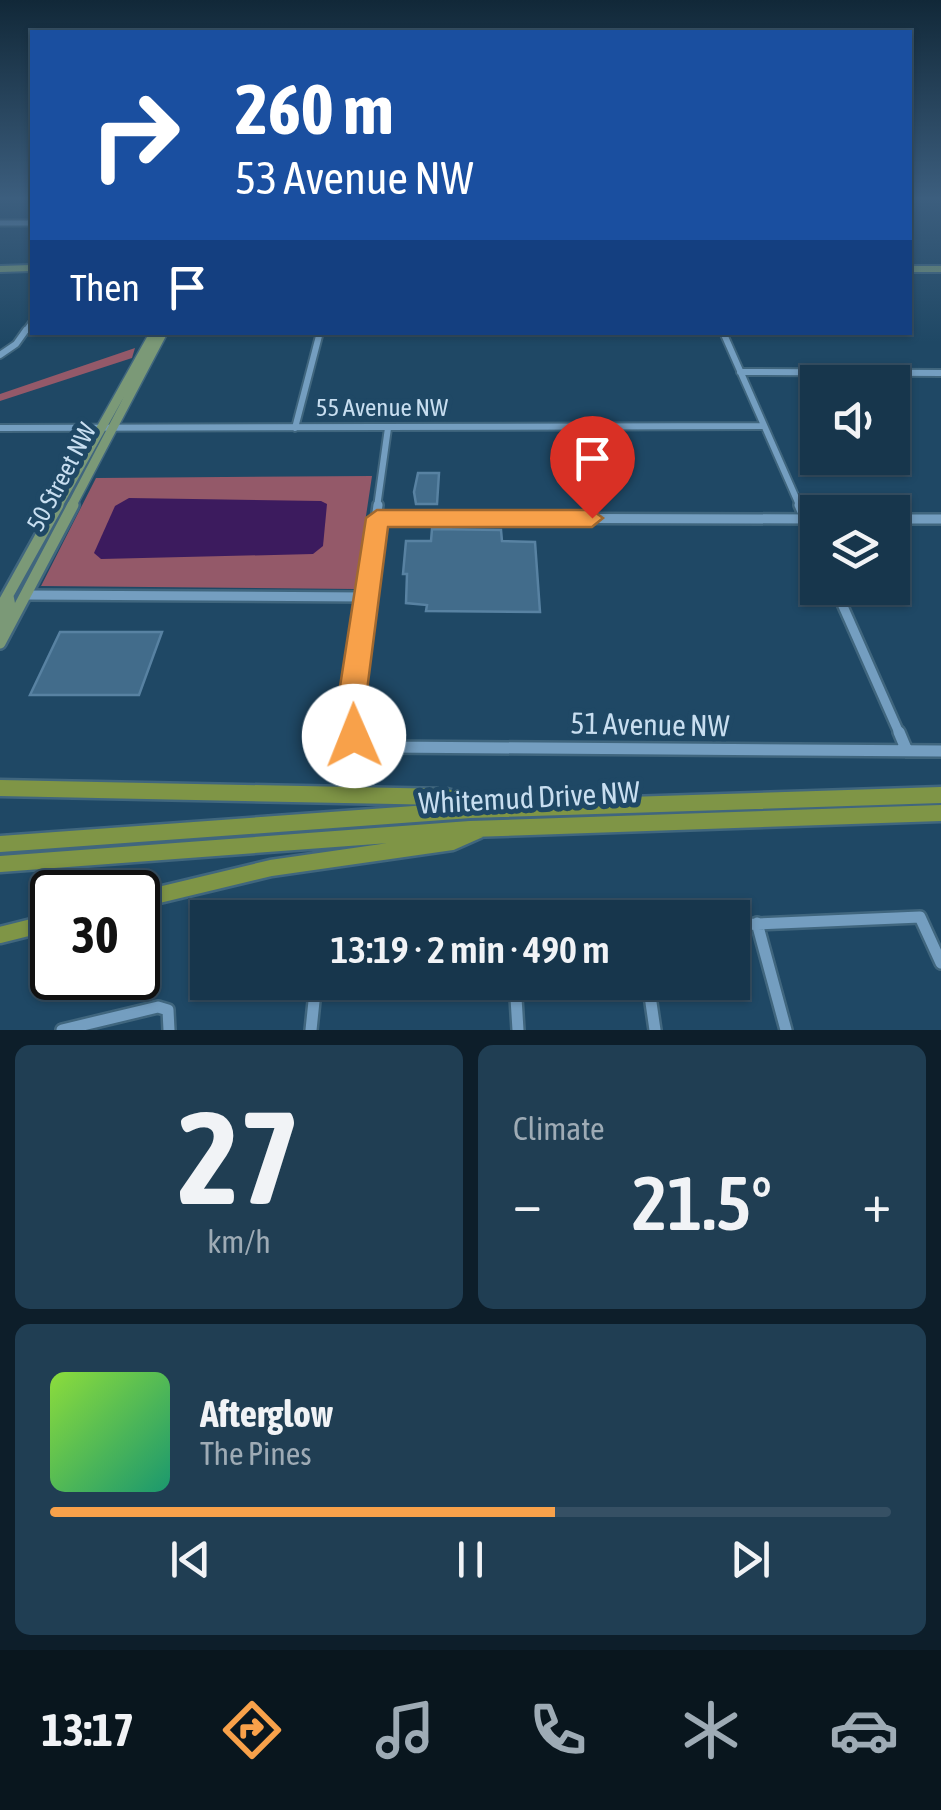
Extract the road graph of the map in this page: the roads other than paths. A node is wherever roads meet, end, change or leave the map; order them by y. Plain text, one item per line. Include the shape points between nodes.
1 (912, 269) edge
2 (941, 269) edge
3 (30, 270) edge
4 (0, 271) edge
5 (30, 324) edge
6 (154, 335) edge
7 (161, 335) edge
8 (319, 335) edge
9 (724, 335) edge
10 (3, 354) edge
11 (740, 372) junction
12 (941, 373) edge
13 (764, 426) junction
14 (108, 427) junction
15 (0, 428) edge
16 (295, 428) junction
17 (388, 428) junction
18 (800, 507) edge
19 (58, 509) junction
20 (377, 518) junction
21 (800, 518) edge
22 (910, 519) edge
23 (941, 519) edge
24 (25, 595) junction
25 (8, 596) junction
26 (365, 598) junction
27 (843, 605) edge
28 (0, 609) edge
29 (0, 627) edge
30 (0, 643) edge
31 (907, 751) junction
32 (941, 751) edge
33 (5, 786) edge
34 (941, 796) edge
35 (941, 813) edge
36 (486, 817) junction
37 (0, 844) edge
38 (0, 864) edge
39 (160, 895) edge
40 (757, 923) junction
41 (750, 924) edge
42 (30, 928) edge
43 (0, 935) edge
44 (941, 963) edge
45 (314, 1000) edge
46 (516, 1000) edge
47 (651, 1000) edge
48 (62, 1030) edge
49 (169, 1030) edge
50 (311, 1030) edge
51 (518, 1030) edge
52 (655, 1030) edge
53 (786, 1030) edge

1 - 2 main road
3 - 4 main road
5 - 10 street
6 - 14 main road, 50 Street NW
7 - 14 main road, 50 Street NW
8 - 16 street
9 - 11 street
11 - 12 street
11 - 13 street
13 - 17 street, 55 Avenue NW
13 - 18 street
14 - 15 street, 55 Avenue NW
14 - 16 street, 55 Avenue NW
14 - 19 main road, 50 Street NW
14 - 24 main road, 50 Street NW
16 - 17 street, 55 Avenue NW
17 - 20 street
19 - 24 main road via 20,591
19 - 25 main road, 50 Street NW
20 - 21 street
20 - 26 street
22 - 23 street
24 - 26 street
24 - 30 main road, 50 Street NW
25 - 28 main road, 50 Street NW
25 - 29 main road
26 - 31 street, 51 Avenue NW via 350,723 360,741 388,747
27 - 31 street
31 - 32 street, 51 Avenue NW
33 - 36 highway via 446,797
34 - 36 highway, Whitemud Drive NW via 646,800
35 - 36 highway, Whitemud Drive NW
36 - 37 highway, Whitemud Drive NW via 275,820
36 - 38 highway, Whitemud Drive NW
36 - 39 highway via 452,842 271,868
40 - 41 street
40 - 44 street via 920,917
40 - 53 street
42 - 43 highway
45 - 50 street
46 - 51 street
47 - 52 street
48 - 49 street via 158,1007 168,1010

